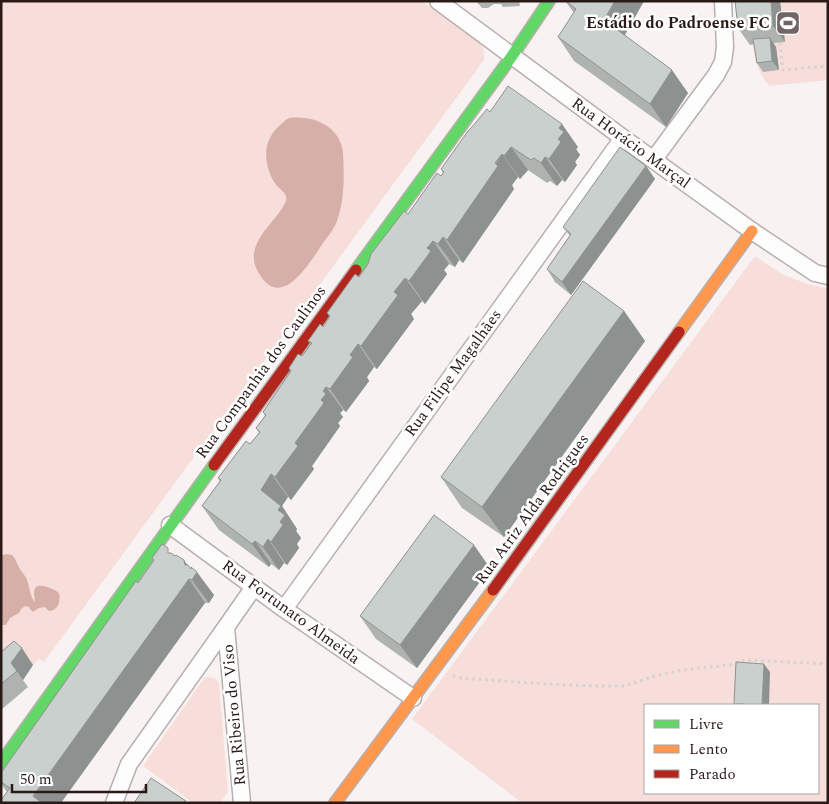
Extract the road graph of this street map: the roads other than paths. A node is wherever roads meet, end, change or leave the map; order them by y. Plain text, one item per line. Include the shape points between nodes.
1 (438, 1) edge
2 (549, 1) edge
3 (723, 1) edge
4 (512, 56) junction
5 (623, 138) junction
6 (654, 159) junction
7 (752, 231) junction
8 (828, 276) edge
9 (170, 525) junction
10 (254, 587) junction
11 (284, 609) junction
12 (226, 627) junction
13 (413, 698) junction
14 (1, 763) edge
15 (114, 803) edge
16 (242, 803) edge
17 (335, 803) edge

1 - 4 street, Rua Horácio Marçal
2 - 4 street, Rua Companhia dos Caulinos
3 - 6 street via 723,62
4 - 5 street, Rua Horácio Marçal
4 - 9 street, Rua Companhia dos Caulinos
5 - 6 street, Rua Horácio Marçal
5 - 11 street, Rua Filipe Magalhães
6 - 7 street, Rua Horácio Marçal
7 - 8 street, Rua Horácio Marçal via 816,273
7 - 13 street, Rua Atriz Alda Rodrigues
9 - 10 street, Rua Fortunato Almeida
9 - 14 street, Rua Companhia dos Caulinos
10 - 11 street, Rua Fortunato Almeida
10 - 12 street, Rua Ribeiro do Viso
11 - 13 street, Rua Fortunato Almeida
12 - 15 street, Rua Ribeiro do Viso via 129,764
12 - 16 street, Rua Ribeiro do Viso
13 - 17 street, Rua Atriz Alda Rodrigues

